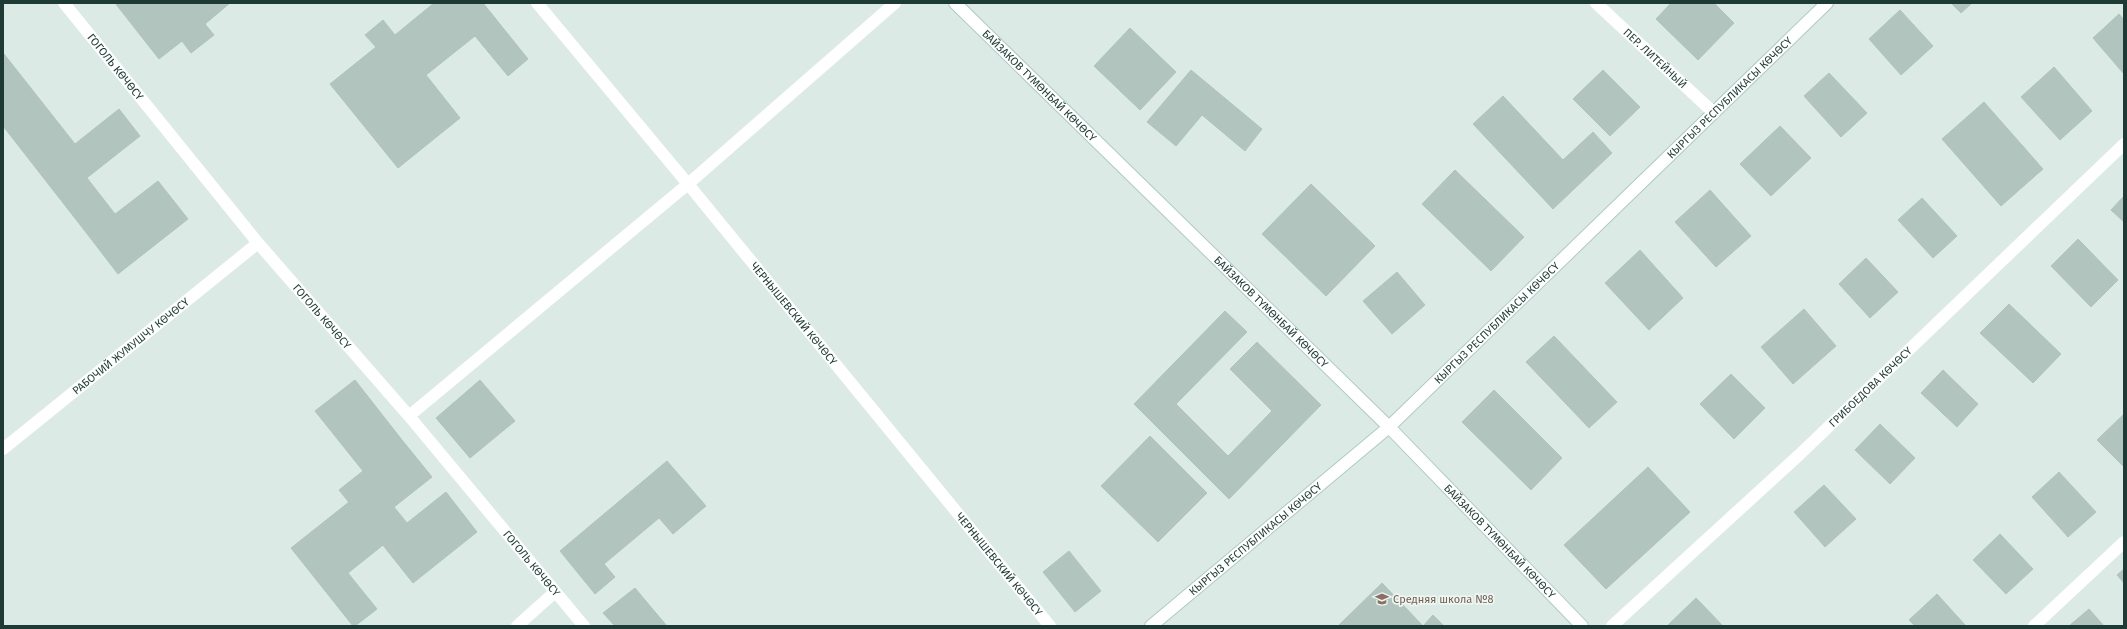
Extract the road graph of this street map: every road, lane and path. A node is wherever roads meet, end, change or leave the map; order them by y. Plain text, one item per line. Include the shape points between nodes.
1 (64, 3) edge
2 (537, 3) edge
3 (895, 3) edge
4 (955, 3) edge
5 (1596, 3) edge
6 (1827, 3) edge
7 (1714, 112) junction
8 (2124, 144) edge
9 (688, 184) junction
10 (258, 242) junction
11 (409, 416) junction
12 (1389, 427) junction
13 (3, 449) edge
14 (2124, 542) edge
15 (555, 592) junction
16 (517, 626) edge
17 (584, 626) edge
18 (1050, 626) edge
19 (1151, 626) edge
20 (1582, 626) edge
21 (1612, 626) edge
22 (2034, 626) edge

1 - 10 street, ГОГОЛЬ КӨЧӨСҮ
2 - 9 street, ЧЕРНЫШЕВСКИЙ КӨЧӨСҮ
3 - 9 street
4 - 12 street, БАЙЗАКОВ ТҮМӨНБАЙ КӨЧӨСҮ
5 - 7 street, ПЕР. ЛИТЕЙНЫЙ
6 - 7 street, КЫРГЫЗ РЕСПУБЛИКАСЫ КӨЧӨСҮ
7 - 12 street, КЫРГЫЗ РЕСПУБЛИКАСЫ КӨЧӨСҮ
8 - 21 street, ГРИБОЕДОВА КӨЧӨСҮ via 1799,456
9 - 11 street
9 - 18 street, ЧЕРНЫШЕВСКИЙ КӨЧӨСҮ
10 - 11 street, ГОГОЛЬ КӨЧӨСҮ
10 - 13 street, РАБОЧИЙ ЖУМУШЧУ КӨЧӨСҮ
11 - 15 street, ГОГОЛЬ КӨЧӨСҮ
12 - 19 street, КЫРГЫЗ РЕСПУБЛИКАСЫ КӨЧӨСҮ
12 - 20 street, БАЙЗАКОВ ТҮМӨНБАЙ КӨЧӨСҮ
14 - 22 street
15 - 16 street
15 - 17 street, ГОГОЛЬ КӨЧӨСҮ

